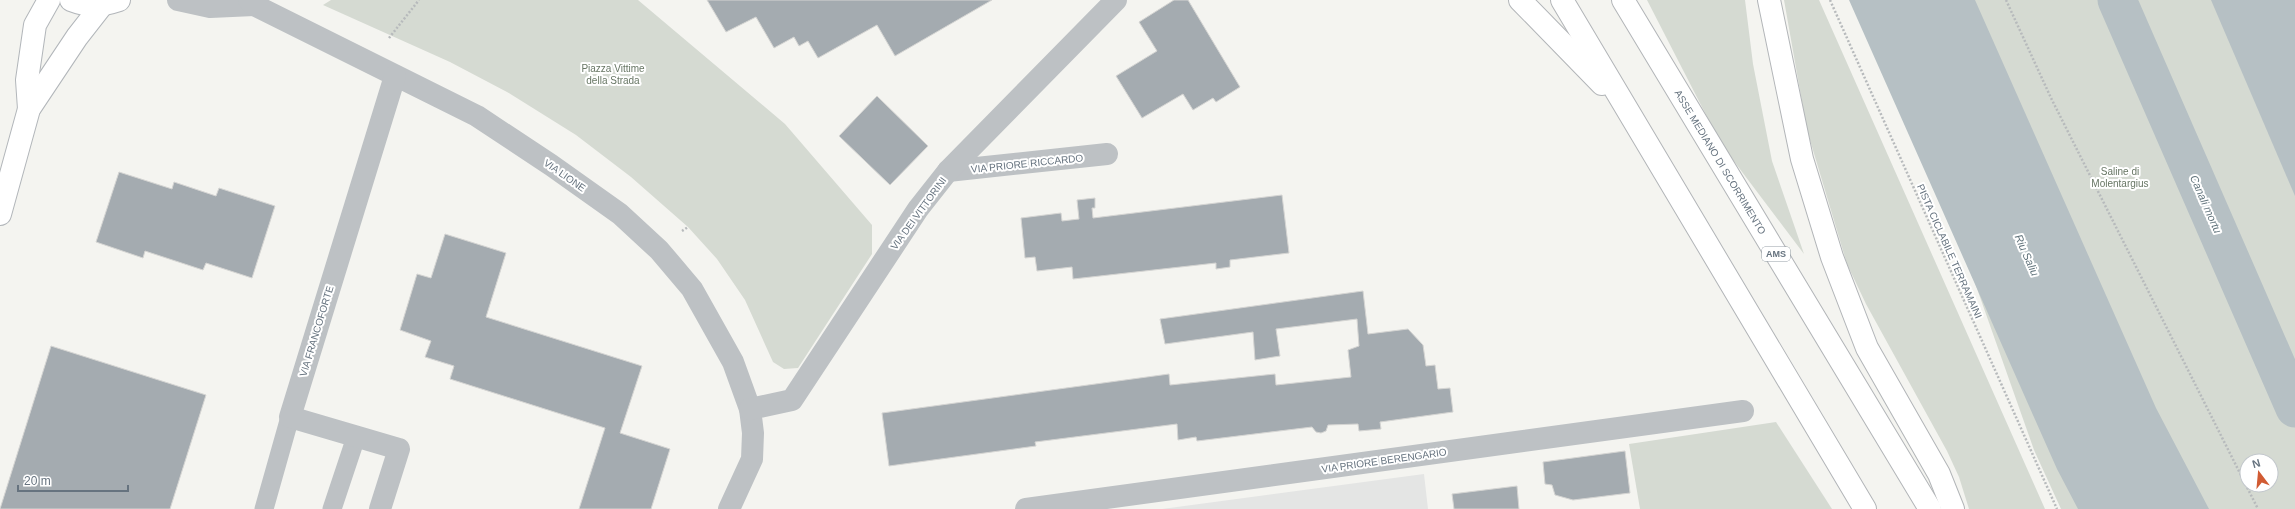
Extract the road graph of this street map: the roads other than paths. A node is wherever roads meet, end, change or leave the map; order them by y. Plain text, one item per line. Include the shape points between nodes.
1 (49, 0) edge
2 (71, 0) edge
3 (178, 0) edge
4 (1116, 0) edge
5 (1520, 0) edge
6 (1562, 0) edge
7 (1623, 0) edge
8 (1769, 0) edge
9 (111, 3) edge
10 (252, 3) edge
11 (395, 76) junction
12 (1624, 107) junction
13 (29, 109) junction
14 (1107, 154) dead end
15 (948, 171) junction
16 (0, 214) edge
17 (750, 409) junction
18 (1743, 411) dead end
19 (290, 417) junction
20 (356, 437) junction
21 (264, 509) edge
22 (332, 509) edge
23 (380, 509) edge
24 (729, 509) edge
25 (1026, 509) edge
26 (1865, 509) edge
27 (1930, 509) edge
28 (1953, 509) edge

1 - 13 main road via 35,25 26,80
2 - 9 main road via 85,5
3 - 10 street, VIA LIONE via 210,7
4 - 15 street, VIA DEI VITTORINI
5 - 12 main road
6 - 12 main road
7 - 27 main road, ASSE MEDIANO DI SCORRIMENTO / AMS
8 - 28 main road via 1802,159 1832,257 1867,348 1939,474
9 - 13 main road via 77,37
10 - 11 street, VIA LIONE
11 - 17 street, VIA LIONE via 477,116 620,214 659,250 692,289 733,362
11 - 19 street, VIA FRANCOFORTE
12 - 26 main road
13 - 16 main road
14 - 15 street, VIA PRIORE RICCARDO
15 - 17 street, VIA DEI VITTORINI via 918,209 792,400
17 - 24 street, VIA LIONE via 753,433 752,459
18 - 25 street, VIA PRIORE BERENGARIO
19 - 20 street
19 - 21 lane
20 - 22 lane
20 - 23 street via 399,449

